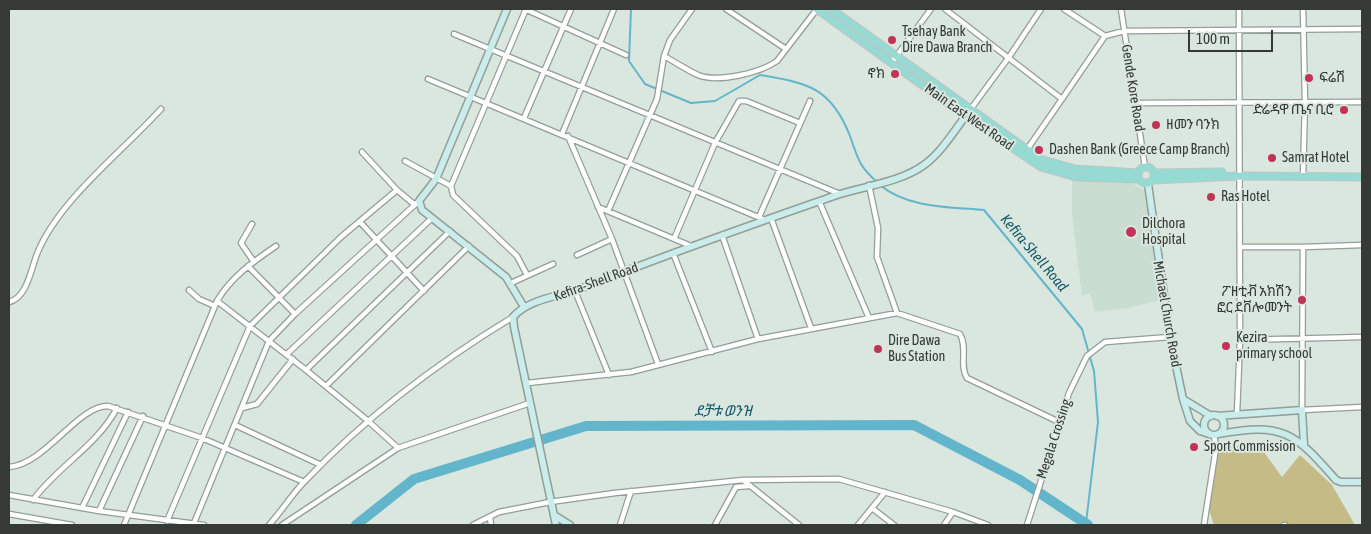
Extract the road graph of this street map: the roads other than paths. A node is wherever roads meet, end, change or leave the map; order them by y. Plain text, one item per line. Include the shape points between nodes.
1 (507, 9) edge
2 (525, 9) edge
3 (571, 9) edge
4 (614, 9) edge
5 (692, 9) edge
6 (726, 9) edge
7 (817, 9) edge
8 (831, 9) edge
9 (931, 9) edge
10 (944, 9) edge
11 (1041, 9) edge
12 (1064, 9) edge
13 (1121, 9) edge
14 (1239, 9) edge
15 (1303, 9) edge
16 (563, 26) junction
17 (1362, 29) edge
18 (1303, 30) junction
19 (1124, 31) junction
20 (1239, 31) junction
21 (454, 34) dead end
22 (1105, 36) junction
23 (600, 42) junction
24 (490, 49) junction
25 (786, 50) junction
26 (626, 54) dead end
27 (506, 56) junction
28 (664, 56) junction
29 (1009, 57) junction
30 (894, 59) junction
31 (544, 72) junction
32 (428, 79) dead end
33 (582, 87) junction
34 (471, 96) junction
35 (1062, 99) junction
36 (810, 101) dead end
37 (487, 102) junction
38 (1239, 102) junction
39 (1306, 102) junction
40 (1362, 102) edge
41 (1135, 103) junction
42 (161, 109) dead end
43 (967, 113) junction
44 (649, 115) junction
45 (524, 118) junction
46 (800, 123) junction
47 (565, 135) junction
48 (715, 142) junction
49 (362, 152) dead end
50 (1025, 154) junction
51 (405, 161) dead end
52 (629, 162) junction
53 (1145, 167) junction
54 (781, 170) junction
55 (1240, 174) junction
56 (1303, 175) junction
57 (1362, 175) edge
58 (1138, 176) junction
59 (436, 179) junction
60 (1152, 179) junction
61 (872, 185) junction
62 (451, 186) junction
63 (398, 190) junction
64 (696, 190) junction
65 (840, 194) junction
66 (819, 202) junction
67 (417, 203) junction
68 (598, 207) junction
69 (608, 211) junction
70 (432, 218) junction
71 (765, 218) junction
72 (360, 222) junction
73 (252, 224) dead end
74 (450, 232) junction
75 (722, 235) junction
76 (612, 238) junction
77 (674, 239) junction
78 (376, 240) junction
79 (1362, 245) edge
80 (276, 246) dead end
81 (469, 246) junction
82 (692, 246) junction
83 (1240, 247) junction
84 (1304, 247) junction
85 (673, 253) junction
86 (577, 255) dead end
87 (392, 258) junction
88 (254, 262) junction
89 (553, 264) dead end
90 (248, 266) junction
91 (624, 272) junction
92 (408, 274) junction
93 (527, 275) junction
94 (511, 283) junction
95 (189, 290) dead end
96 (424, 291) junction
97 (575, 291) junction
98 (278, 297) junction
99 (9, 302) edge
100 (216, 304) junction
101 (524, 307) junction
102 (897, 313) junction
103 (295, 314) junction
104 (513, 317) junction
105 (869, 318) junction
106 (250, 326) junction
107 (811, 328) junction
108 (1170, 337) junction
109 (1362, 337) edge
110 (758, 339) junction
111 (1302, 339) junction
112 (1240, 340) junction
113 (269, 341) junction
114 (712, 352) junction
115 (286, 354) junction
116 (293, 359) junction
117 (658, 364) junction
118 (306, 370) junction
119 (609, 375) junction
120 (526, 383) junction
121 (326, 386) junction
122 (1183, 400) junction
123 (530, 403) junction
124 (1362, 407) edge
125 (117, 408) junction
126 (242, 408) junction
127 (1302, 410) junction
128 (128, 412) junction
129 (1237, 413) junction
130 (143, 416) junction
131 (1214, 416) junction
132 (367, 420) junction
133 (1059, 422) junction
134 (165, 424) junction
135 (235, 425) junction
136 (1214, 434) junction
137 (202, 438) junction
138 (1304, 445) junction
139 (225, 448) junction
140 (398, 448) junction
141 (321, 465) junction
142 (9, 466) edge
143 (744, 480) junction
144 (304, 482) junction
145 (1362, 482) edge
146 (749, 486) junction
147 (631, 491) junction
148 (885, 492) junction
149 (9, 495) edge
150 (33, 500) junction
151 (550, 502) junction
152 (82, 508) junction
153 (872, 508) junction
154 (99, 511) junction
155 (953, 512) junction
156 (9, 514) edge
157 (129, 515) junction
158 (554, 515) junction
159 (490, 517) junction
160 (167, 521) junction
161 (194, 523) junction
162 (72, 525) edge
163 (124, 525) edge
164 (204, 525) edge
165 (270, 525) edge
166 (282, 525) edge
167 (473, 525) edge
168 (492, 525) edge
169 (556, 525) edge
170 (570, 525) edge
171 (620, 525) edge
172 (715, 525) edge
173 (799, 525) edge
174 (858, 525) edge
175 (894, 525) edge
176 (944, 525) edge
177 (988, 525) edge
178 (1027, 525) edge
179 (1204, 525) edge

1 - 24 main road
2 - 16 street
2 - 27 street
3 - 16 street
4 - 23 street
5 - 28 street via 670,40
6 - 25 street
7 - 25 street
7 - 30 main road, Main East West Road
8 - 30 main road, Main East West Road
9 - 30 street
10 - 29 street
11 - 29 street
12 - 22 street
13 - 19 street, Gende Kore Road
14 - 20 street
15 - 18 street
16 - 23 street
16 - 31 street
17 - 18 street
18 - 20 street
18 - 39 street
19 - 20 street
19 - 22 street
19 - 41 street, Gende Kore Road
20 - 38 street
21 - 24 street
22 - 35 street
23 - 26 street
23 - 33 street
24 - 27 street
24 - 34 main road
25 - 28 street via 768,67 750,74 725,77 700,76
27 - 31 street
27 - 37 street
28 - 44 street via 657,99
29 - 35 street
29 - 43 street
30 - 43 main road, Main East West Road
31 - 33 street
31 - 45 street
32 - 34 street
33 - 44 street
33 - 47 street
34 - 37 street
34 - 59 main road
35 - 50 street
36 - 46 street
37 - 45 street
37 - 62 street
38 - 39 street
38 - 41 street
38 - 55 street
39 - 40 street
39 - 56 street
41 - 53 street, Gende Kore Road
42 - 99 street via 58,217 37,252 24,289
43 - 50 main road, Main East West Road
43 - 61 main road, Kefira-Shell Road via 936,154 922,166
44 - 48 street
44 - 52 street
45 - 47 street
46 - 48 street via 746,101 739,102
46 - 54 street
47 - 52 street
47 - 68 street
48 - 54 street
48 - 64 street
49 - 63 street
50 - 58 main road, Main East West Road via 1065,168
51 - 59 street
52 - 64 street
52 - 69 street
53 - 58 main road
53 - 60 main road via 1150,168
54 - 65 street
54 - 71 street
55 - 56 main road
55 - 60 main road
55 - 83 street
56 - 57 main road
58 - 60 main road
59 - 62 street
59 - 67 main road
60 - 108 main road, Michael Church Road
61 - 65 main road, Kefira-Shell Road
61 - 102 street via 878,228 877,257
62 - 93 street via 453,194 517,256
63 - 67 street
63 - 72 street
64 - 71 street
64 - 77 street
65 - 66 main road, Kefira-Shell Road
66 - 71 main road, Kefira-Shell Road
66 - 105 street
67 - 70 main road
67 - 78 street
68 - 69 street
68 - 76 street
69 - 77 street
70 - 74 main road
70 - 87 street
71 - 75 main road, Kefira-Shell Road
71 - 107 street
72 - 78 street
72 - 98 street
73 - 88 street via 240,244
74 - 81 main road
74 - 92 street
75 - 82 main road, Kefira-Shell Road
75 - 110 street
76 - 86 street
76 - 91 street
77 - 82 street
78 - 87 street
78 - 103 street
79 - 84 street
80 - 88 street
81 - 94 main road
81 - 96 street
82 - 85 main road, Kefira-Shell Road
83 - 84 street
83 - 112 street
84 - 111 street
85 - 91 main road, Kefira-Shell Road
85 - 114 street
87 - 92 street
87 - 115 street
88 - 90 street
89 - 93 street
90 - 98 street
90 - 100 street via 231,282
91 - 97 main road, Kefira-Shell Road
91 - 117 street
92 - 96 street
92 - 118 street
93 - 94 street
94 - 101 main road
95 - 100 street via 199,299
96 - 121 street
97 - 101 main road, Kefira-Shell Road
97 - 119 street
98 - 103 street
98 - 106 street
100 - 106 street
100 - 134 street
101 - 104 main road, Kefira-Shell Road
102 - 105 street
102 - 133 street via 960,334 967,378
103 - 113 street
104 - 120 main road
104 - 132 street via 423,376
105 - 107 street
106 - 113 street
106 - 137 street
107 - 110 street
108 - 122 main road, Michael Church Road
108 - 133 street, Megala Crossing via 1117,339 1092,350 1069,392
109 - 111 street
110 - 114 street
111 - 112 street
111 - 127 street
112 - 129 street
113 - 115 street
113 - 126 street
114 - 117 street
115 - 116 street
116 - 118 street
116 - 126 street via 257,404
117 - 119 street
118 - 121 street
119 - 120 street
120 - 123 main road
121 - 132 street
122 - 131 main road
122 - 136 main road, Michael Church Road via 1190,421 1200,431
123 - 140 street
123 - 151 main road
124 - 127 street
125 - 128 street
125 - 142 street via 98,407 35,457
125 - 150 street via 98,436
126 - 135 street
127 - 129 main road
127 - 138 main road
128 - 130 street
128 - 152 street
129 - 131 main road
130 - 134 street
130 - 154 street
131 - 136 main road via 1222,419 1224,425
131 - 136 main road via 1204,423 1204,428
132 - 140 street
132 - 141 street
133 - 178 street, Megala Crossing
134 - 137 street
134 - 157 street
135 - 139 street
135 - 141 street
136 - 138 main road via 1273,429
136 - 179 street via 1216,448
137 - 139 street
137 - 160 street
138 - 145 main road via 1336,480
139 - 144 street
139 - 161 street
140 - 166 street
141 - 144 street
143 - 146 street
143 - 147 street
143 - 148 street via 839,479
144 - 165 street
146 - 172 street via 736,487
146 - 173 street
147 - 151 street
147 - 171 street
148 - 153 street
148 - 155 street
149 - 150 street
150 - 152 street
151 - 158 main road
151 - 159 street via 499,512
152 - 154 street
153 - 174 street
153 - 175 street
154 - 157 street
155 - 176 street
155 - 177 street
156 - 162 street
157 - 160 street
157 - 163 street
158 - 169 main road
158 - 170 main road
159 - 167 street
159 - 168 street
160 - 161 street
161 - 164 street

